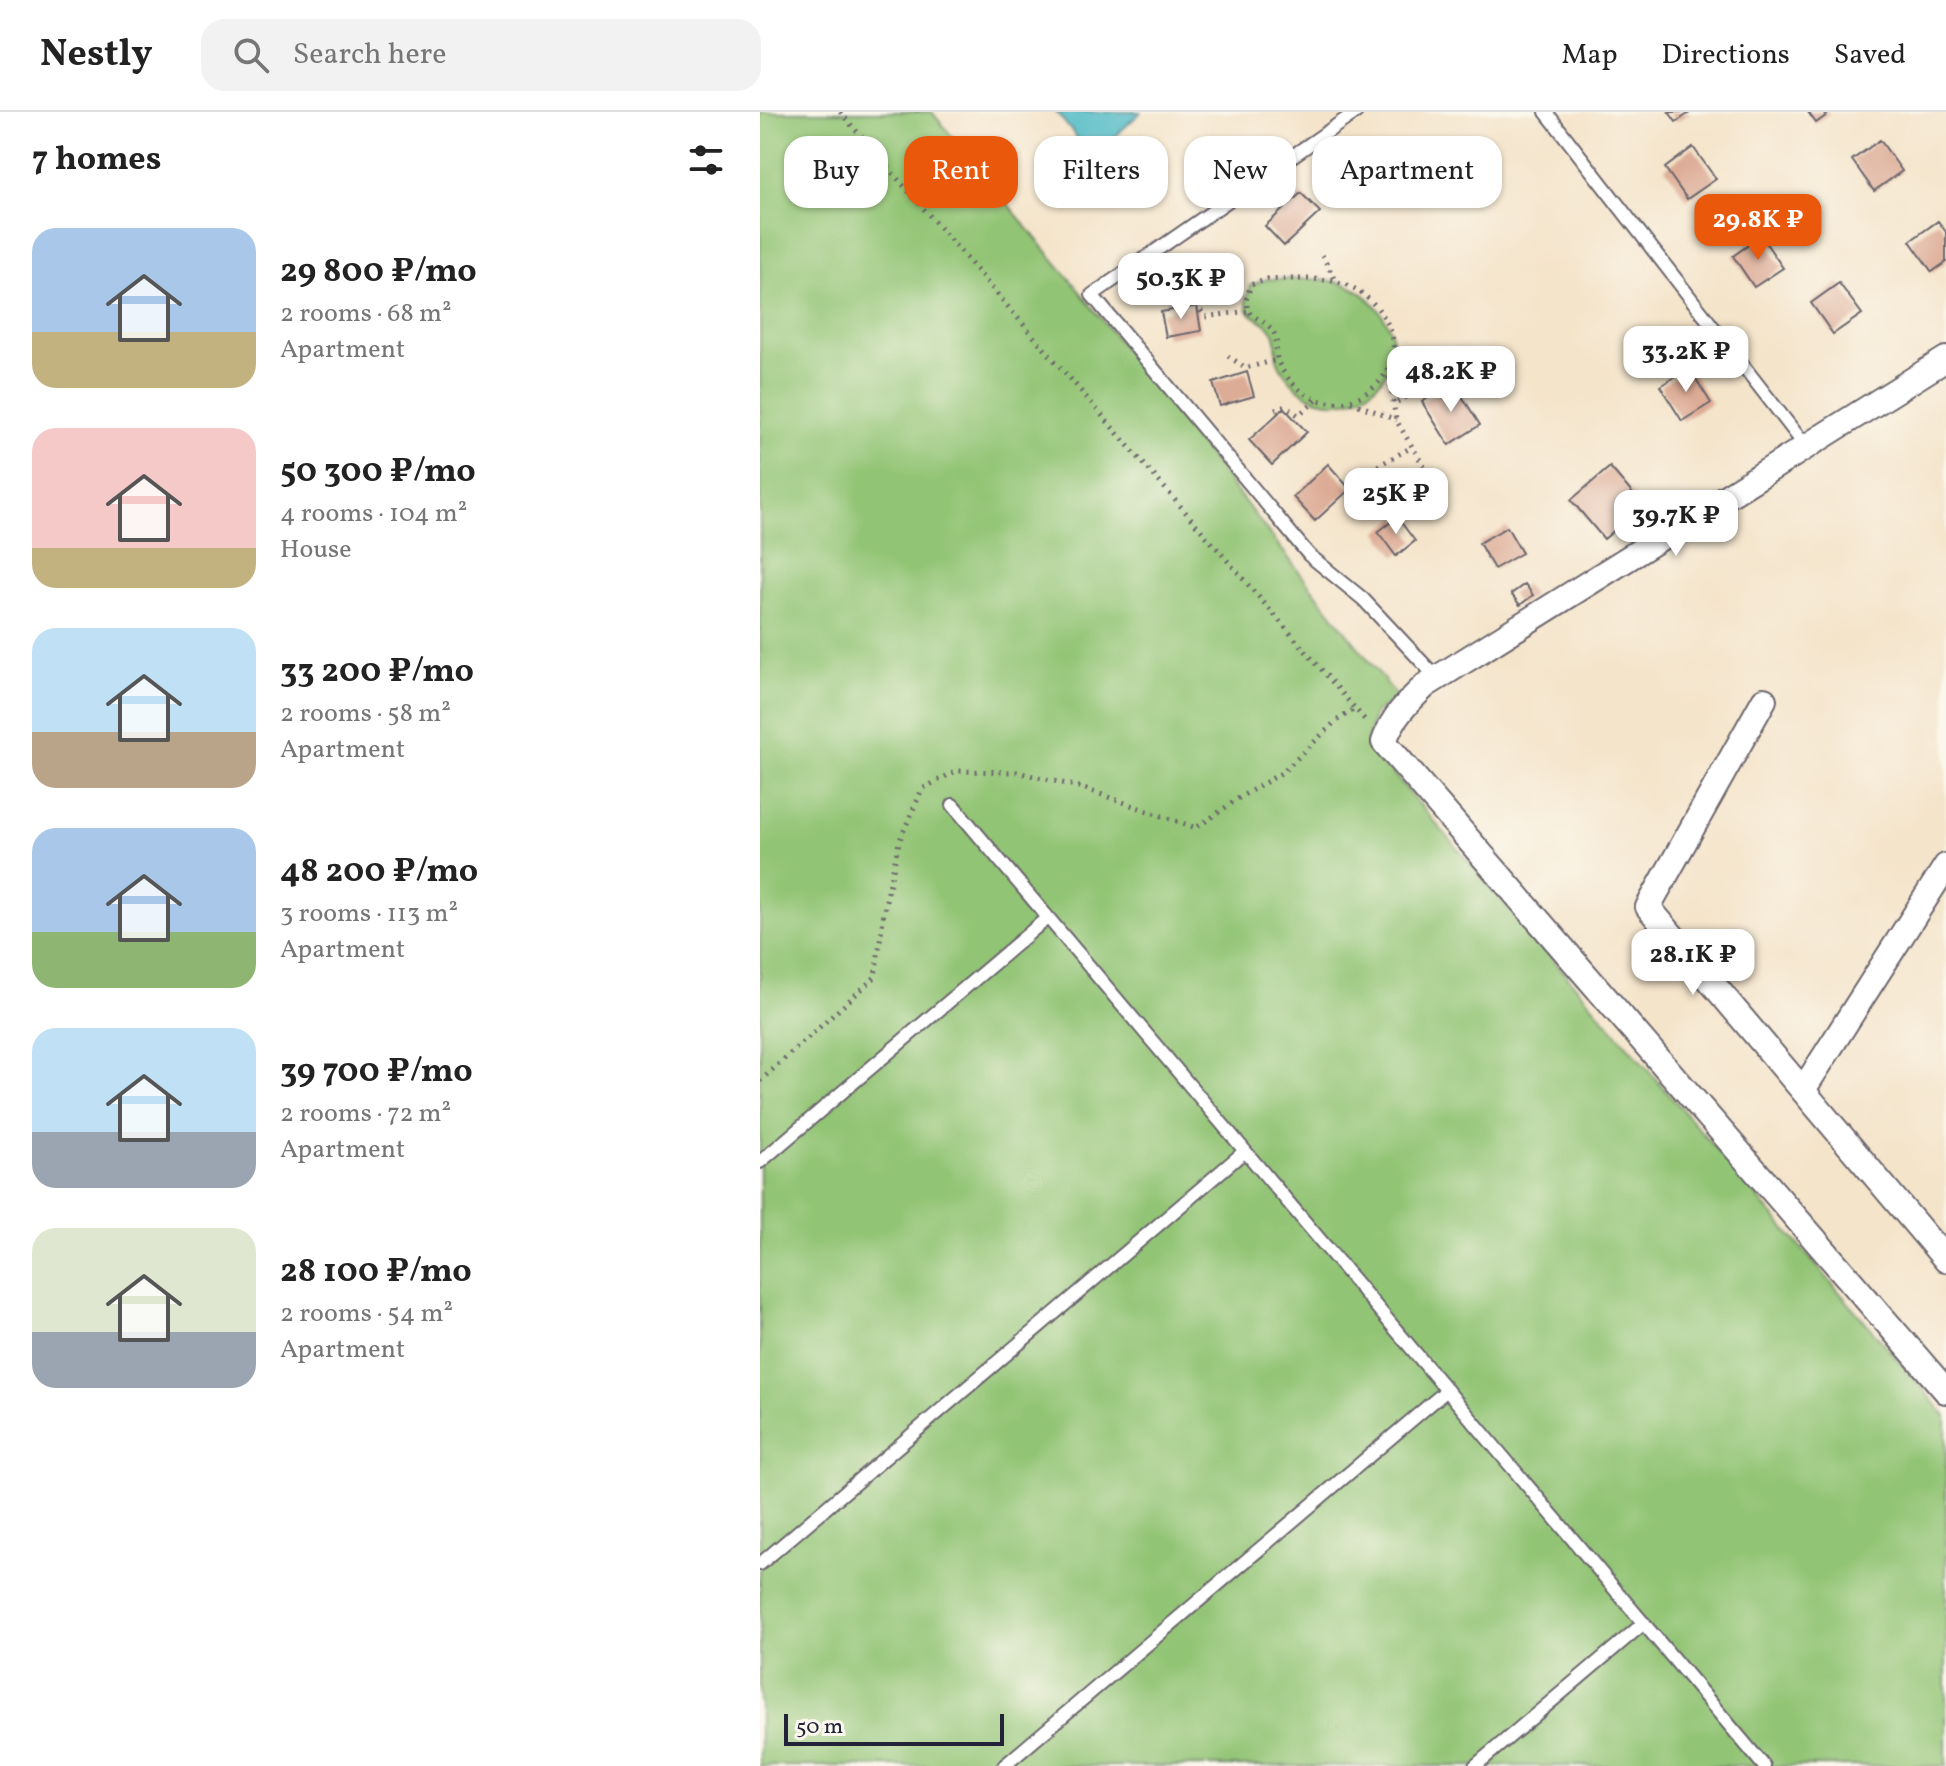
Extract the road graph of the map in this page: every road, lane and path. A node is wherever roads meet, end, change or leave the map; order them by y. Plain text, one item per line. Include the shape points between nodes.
1 (840, 112) edge
2 (1356, 112) edge
3 (1546, 112) edge
4 (1322, 255) dead end
5 (1336, 282) junction
6 (1183, 284) dead end
7 (1248, 311) junction
8 (1228, 356) dead end
9 (1392, 358) junction
10 (1946, 359) edge
11 (1277, 360) junction
12 (1388, 368) junction
13 (1317, 400) junction
14 (1350, 401) junction
15 (1393, 404) junction
16 (1275, 410) dead end
17 (1396, 420) junction
18 (1412, 447) junction
19 (1807, 448) junction
20 (1433, 481) dead end
21 (1370, 498) dead end
22 (1437, 678) junction
23 (1764, 700) dead end
24 (1355, 709) junction
25 (1384, 742) junction
26 (953, 805) dead end
27 (1196, 828) dead end
28 (1946, 866) edge
29 (1047, 918) junction
30 (875, 977) dead end
31 (760, 1081) edge
32 (1803, 1090) junction
33 (1245, 1151) junction
34 (760, 1162) edge
35 (1946, 1260) edge
36 (1447, 1390) junction
37 (1946, 1391) edge
38 (760, 1564) edge
39 (1644, 1623) junction
40 (1004, 1766) edge
41 (1475, 1766) edge
42 (1764, 1766) edge

1 - 24 path
2 - 22 lane via 1092,295 1309,555 1363,599
3 - 19 lane
4 - 5 path
5 - 7 path via 1258,281 1247,292
5 - 9 path via 1378,308 1391,333
6 - 7 path via 1205,317
7 - 11 path via 1276,336
8 - 11 path via 1246,368
9 - 12 path
9 - 15 path via 1424,388
10 - 19 street
11 - 13 path via 1300,390
12 - 14 path via 1376,386
12 - 15 path
13 - 14 path
13 - 16 path via 1298,415 1285,406
14 - 17 path
15 - 17 path
17 - 18 path
18 - 20 path
18 - 21 path via 1365,473
19 - 22 street
22 - 25 street via 1398,712
23 - 32 street via 1648,907
24 - 25 path
24 - 27 path via 1283,772
25 - 37 street
26 - 29 lane
28 - 32 street
29 - 33 lane
29 - 34 lane
30 - 31 path
32 - 35 street
33 - 36 lane
33 - 38 lane
36 - 39 lane
36 - 40 lane
39 - 41 lane
39 - 42 lane

